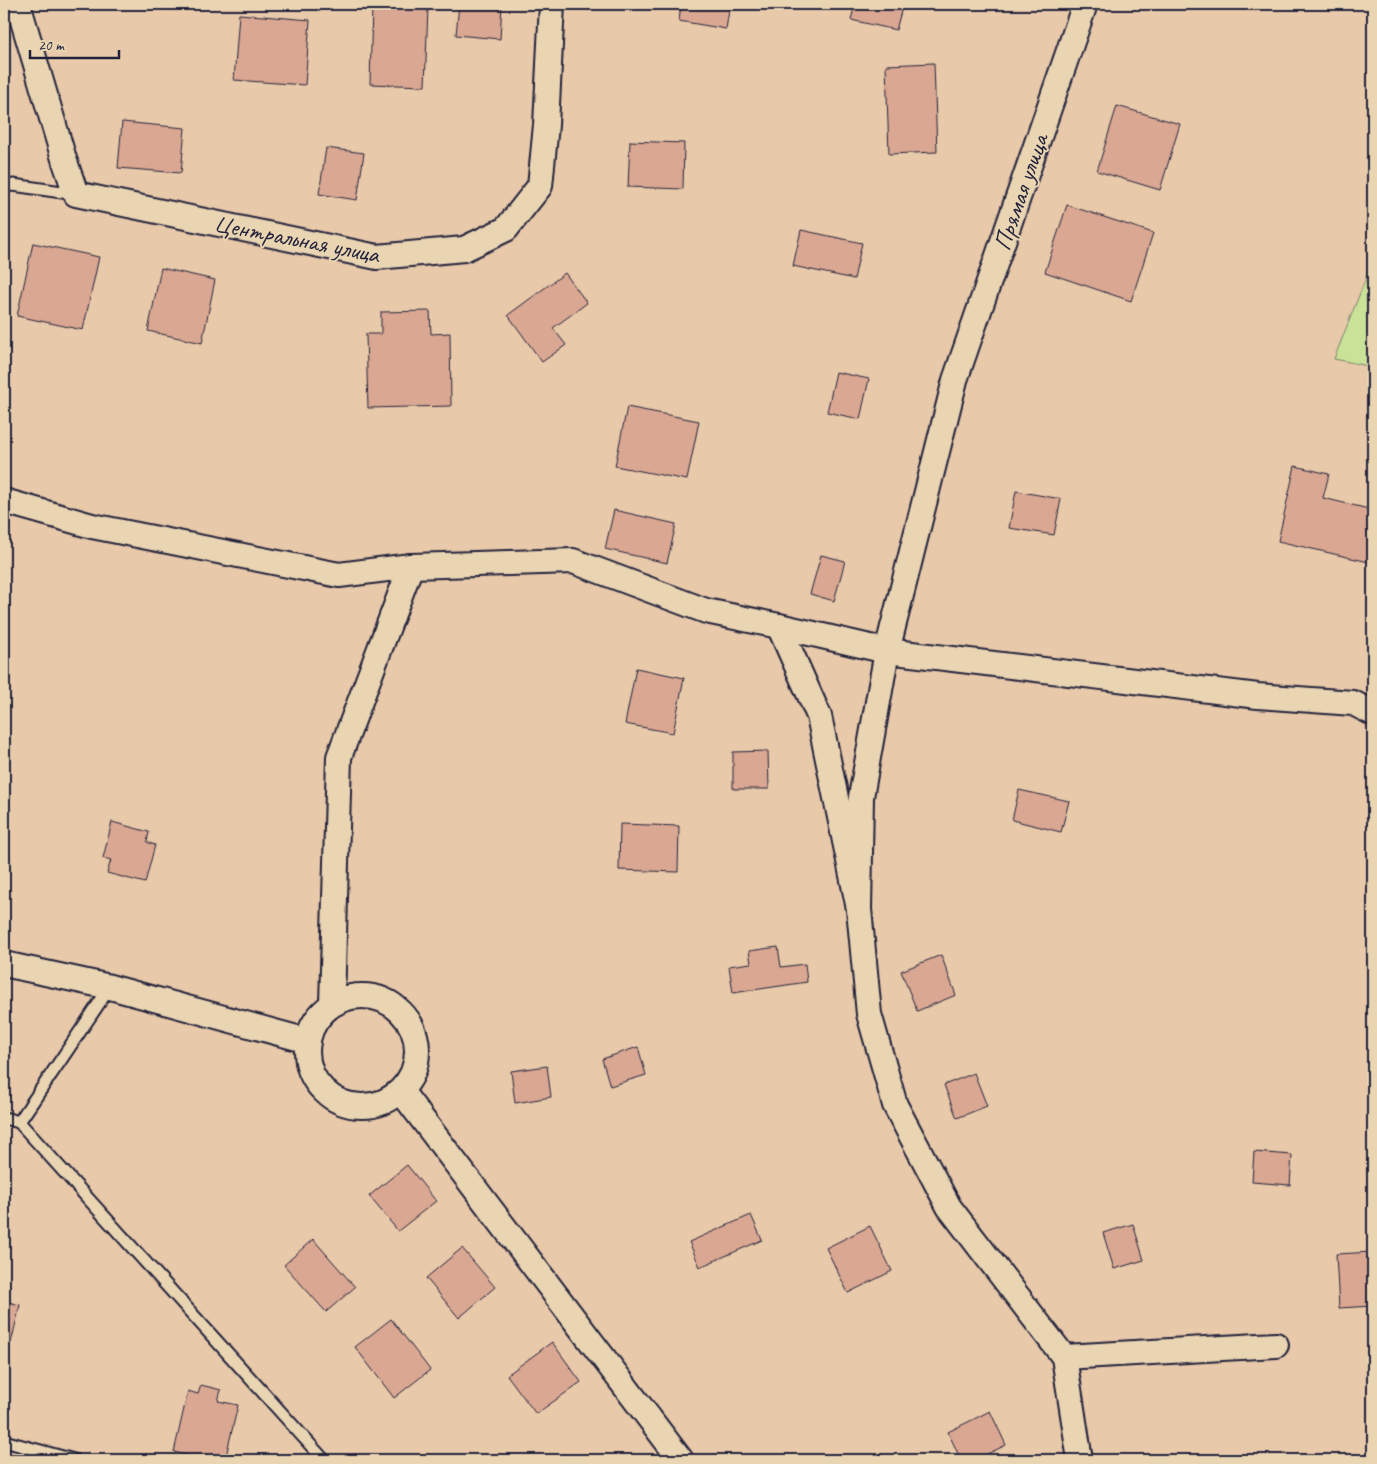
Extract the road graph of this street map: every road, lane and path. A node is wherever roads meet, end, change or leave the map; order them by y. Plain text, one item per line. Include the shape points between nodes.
1 (18, 4) edge
2 (552, 4) edge
3 (1085, 4) edge
4 (4, 187) edge
5 (76, 194) junction
6 (4, 501) edge
7 (411, 566) junction
8 (779, 626) junction
9 (887, 651) junction
10 (1373, 713) edge
11 (860, 909) junction
12 (4, 964) edge
13 (110, 988) junction
14 (332, 1004) junction
15 (308, 1041) junction
16 (401, 1092) junction
17 (4, 1118) edge
18 (19, 1122) junction
19 (1276, 1345) dead end
20 (1064, 1357) junction
21 (4, 1441) edge
22 (74, 1460) edge
23 (324, 1460) edge
24 (681, 1460) edge
25 (1080, 1460) edge

1 - 5 street
2 - 5 street, Центральная улица via 540,186 506,229 464,249 376,257
3 - 9 street, Прямая улица via 954,380
4 - 5 lane via 13,185
6 - 7 street via 92,526 339,574
7 - 8 street via 573,560 706,611
7 - 14 street via 339,757
8 - 9 street
8 - 11 street via 819,716
9 - 10 street via 1239,694 1353,703
9 - 11 street, Прямая улица via 861,797
11 - 20 street via 869,1014 895,1104 949,1207
12 - 13 street
13 - 15 street
13 - 18 lane
14 - 15 street via 312,1026
14 - 16 street via 349,997 385,1000 400,1010 411,1024 417,1041 418,1059 412,1077
15 - 16 street via 307,1058 312,1075 322,1090 336,1100 352,1106 370,1107 387,1102
16 - 24 street
17 - 18 lane
18 - 23 lane
19 - 20 street
20 - 25 street
21 - 22 lane

